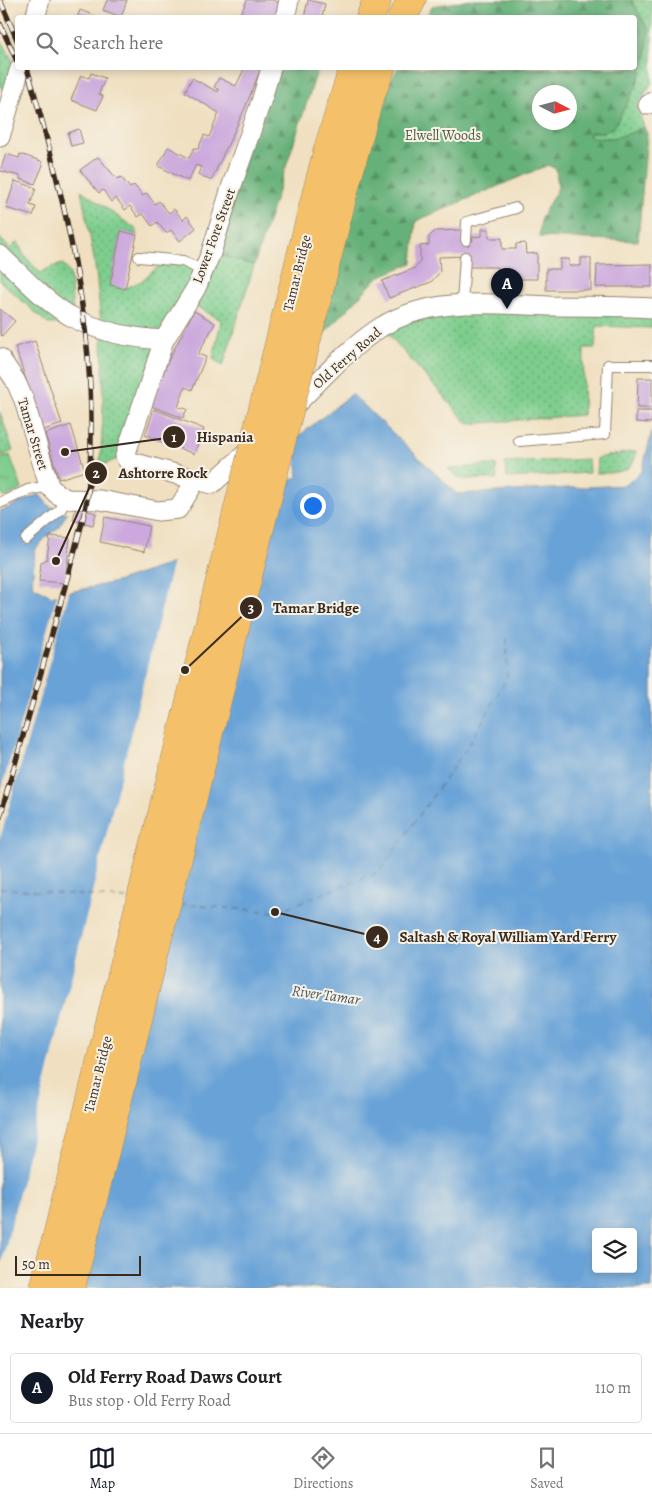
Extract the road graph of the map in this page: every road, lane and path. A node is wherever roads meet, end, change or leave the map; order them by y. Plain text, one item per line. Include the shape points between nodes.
1 (40, 0) edge
2 (289, 0) edge
3 (370, 0) edge
4 (377, 0) edge
5 (412, 0) edge
6 (35, 15) edge
7 (286, 15) edge
8 (370, 15) edge
9 (371, 15) edge
10 (404, 15) edge
11 (19, 70) edge
12 (270, 70) edge
13 (352, 70) edge
14 (380, 70) edge
15 (0, 137) edge
16 (330, 194) junction
17 (516, 208) dead end
18 (466, 240) dead end
19 (0, 256) edge
20 (139, 257) dead end
21 (465, 257) dead end
22 (204, 270) junction
23 (462, 304) junction
24 (652, 308) edge
25 (164, 340) junction
26 (0, 358) edge
27 (652, 365) edge
28 (519, 441) dead end
29 (125, 456) joint
30 (196, 480) junction
31 (49, 486) junction
32 (67, 499) junction
33 (2, 502) dead end
34 (26, 539) dead end
35 (44, 1288) edge
36 (71, 1288) edge

1 - 6 street
2 - 7 street
3 - 8 highway
4 - 9 highway
5 - 10 highway
11 - 15 street
12 - 22 street, Lower Fore Street
13 - 16 highway via 328,149
14 - 16 highway
16 - 35 highway, Tamar Bridge, bridge
16 - 36 highway, bridge
17 - 18 lane via 467,222
19 - 25 street via 73,318 104,331
20 - 22 lane via 183,261
21 - 23 lane
22 - 25 street, Lower Fore Street
23 - 24 street, Old Ferry Road
23 - 30 street, Old Ferry Road via 420,310 382,327 335,364 212,484
25 - 29 street, Lower Fore Street
26 - 31 street, Tamar Street via 24,400
27 - 28 lane via 608,365 605,434
29 - 30 street, Old Ferry Road via 128,461
30 - 32 street via 178,509 158,511 100,500
31 - 32 street
31 - 33 lane via 28,490
32 - 34 lane via 60,510

